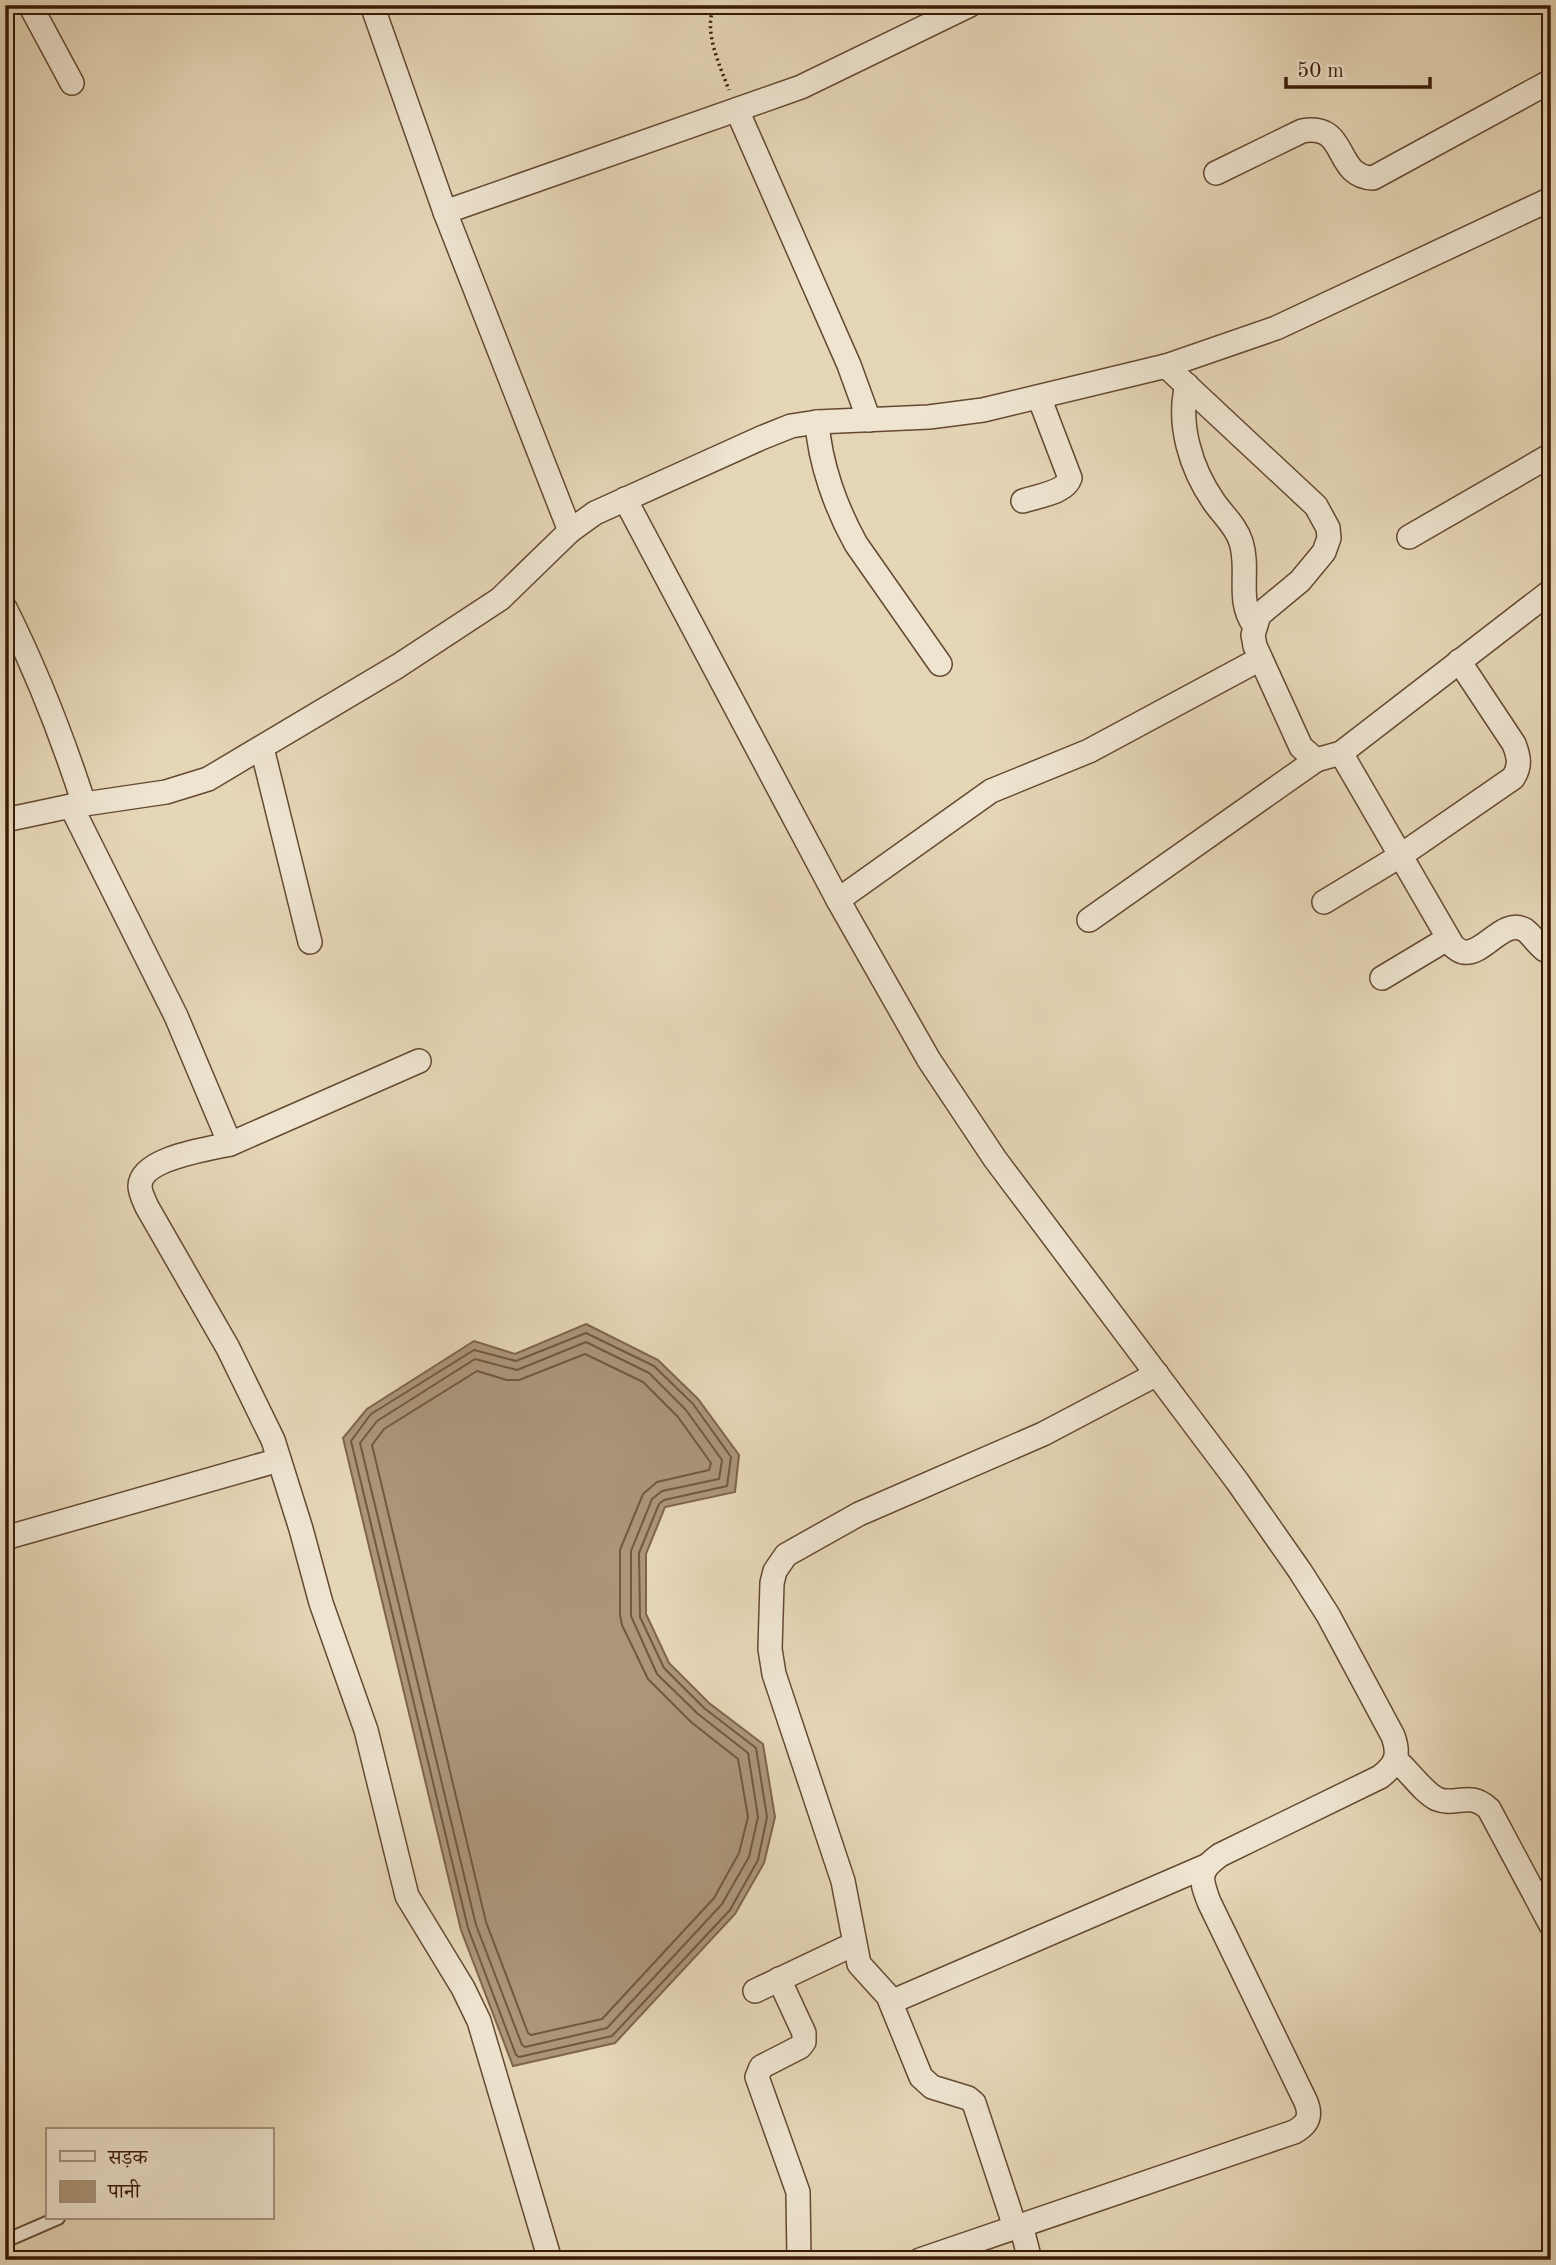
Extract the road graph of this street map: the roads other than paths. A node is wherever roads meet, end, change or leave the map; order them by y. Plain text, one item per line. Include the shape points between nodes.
1 (30, 5) edge
2 (372, 5) edge
3 (970, 5) edge
4 (1551, 81) edge
5 (72, 83) dead end
6 (737, 110) junction
7 (1216, 173) dead end
8 (1551, 199) edge
9 (446, 212) junction
10 (1167, 366) junction
11 (1186, 385) junction
12 (1039, 397) junction
13 (869, 420) junction
14 (817, 422) junction
15 (1551, 454) edge
16 (625, 499) junction
17 (1023, 501) dead end
18 (570, 531) junction
19 (1409, 537) dead end
20 (1551, 591) edge
21 (5, 608) edge
22 (1254, 625) junction
23 (1261, 659) junction
24 (1459, 661) junction
25 (940, 664) dead end
26 (262, 748) junction
27 (1341, 753) junction
28 (1316, 760) junction
29 (77, 805) junction
30 (5, 820) edge
31 (1400, 856) junction
32 (838, 900) junction
33 (1324, 902) dead end
34 (1089, 919) dead end
35 (1447, 939) junction
36 (310, 942) dead end
37 (1551, 950) edge
38 (1382, 978) dead end
39 (419, 1061) dead end
40 (230, 1144) junction
41 (1157, 1374) junction
42 (279, 1461) junction
43 (5, 1538) edge
44 (1396, 1760) junction
45 (1206, 1866) junction
46 (1541, 1884) edge
47 (1551, 1925) edge
48 (854, 1944) junction
49 (779, 1979) junction
50 (755, 1991) dead end
51 (891, 2002) junction
52 (53, 2220) edge
53 (1018, 2226) junction
54 (5, 2241) edge
55 (550, 2260) edge
56 (799, 2260) edge
57 (920, 2260) edge
58 (1030, 2260) edge

1 - 5 street
2 - 9 street
3 - 6 street via 801,87
4 - 7 street via 1373,178 1351,170 1334,139 1314,128
6 - 9 street
6 - 13 street
8 - 10 street via 1276,328
9 - 18 street
10 - 11 street
10 - 12 street
11 - 22 street via 1182,406 1188,444 1205,486 1241,542 1245,607
11 - 22 street via 1316,506 1328,528 1329,538 1313,566 1259,615
12 - 13 street via 983,410
12 - 17 street via 1070,478 1062,488
13 - 14 street
14 - 16 street via 761,438
14 - 25 street via 821,454 845,524
15 - 19 street
16 - 18 street
16 - 32 street
18 - 26 street via 499,599
20 - 24 street
21 - 29 street via 42,684
22 - 23 street
23 - 28 street via 1301,747
23 - 32 street via 1089,751 991,791
24 - 27 street
24 - 31 street via 1514,744 1519,770
26 - 29 street via 208,779 166,792
26 - 36 street
27 - 28 street
27 - 31 street
28 - 34 street
29 - 30 street
29 - 40 street
31 - 33 street
31 - 35 street
32 - 41 street via 965,1117
35 - 37 street via 1463,952 1472,951 1516,928
35 - 38 street
39 - 40 street
40 - 42 street via 152,1167 144,1174 141,1191 254,1399
41 - 44 street via 1237,1480 1328,1615 1393,1736
41 - 48 street via 1043,1434 859,1514 795,1548 780,1562 772,1583 771,1661 843,1881
42 - 43 street
42 - 55 street via 321,1603 366,1730 407,1896 479,2021
44 - 45 street via 1380,1777
44 - 46 street via 1439,1800 1481,1801
45 - 51 street
45 - 53 street via 1202,1880 1209,1902 1306,2102 1309,2117 1294,2132
46 - 47 street
48 - 49 street
48 - 51 street via 861,1969
49 - 50 street
49 - 56 street via 805,2038 800,2047 761,2067 757,2077 798,2192
51 - 53 street via 921,2077 932,2087 968,2098 977,2108
52 - 54 lane
53 - 57 street
53 - 58 street

